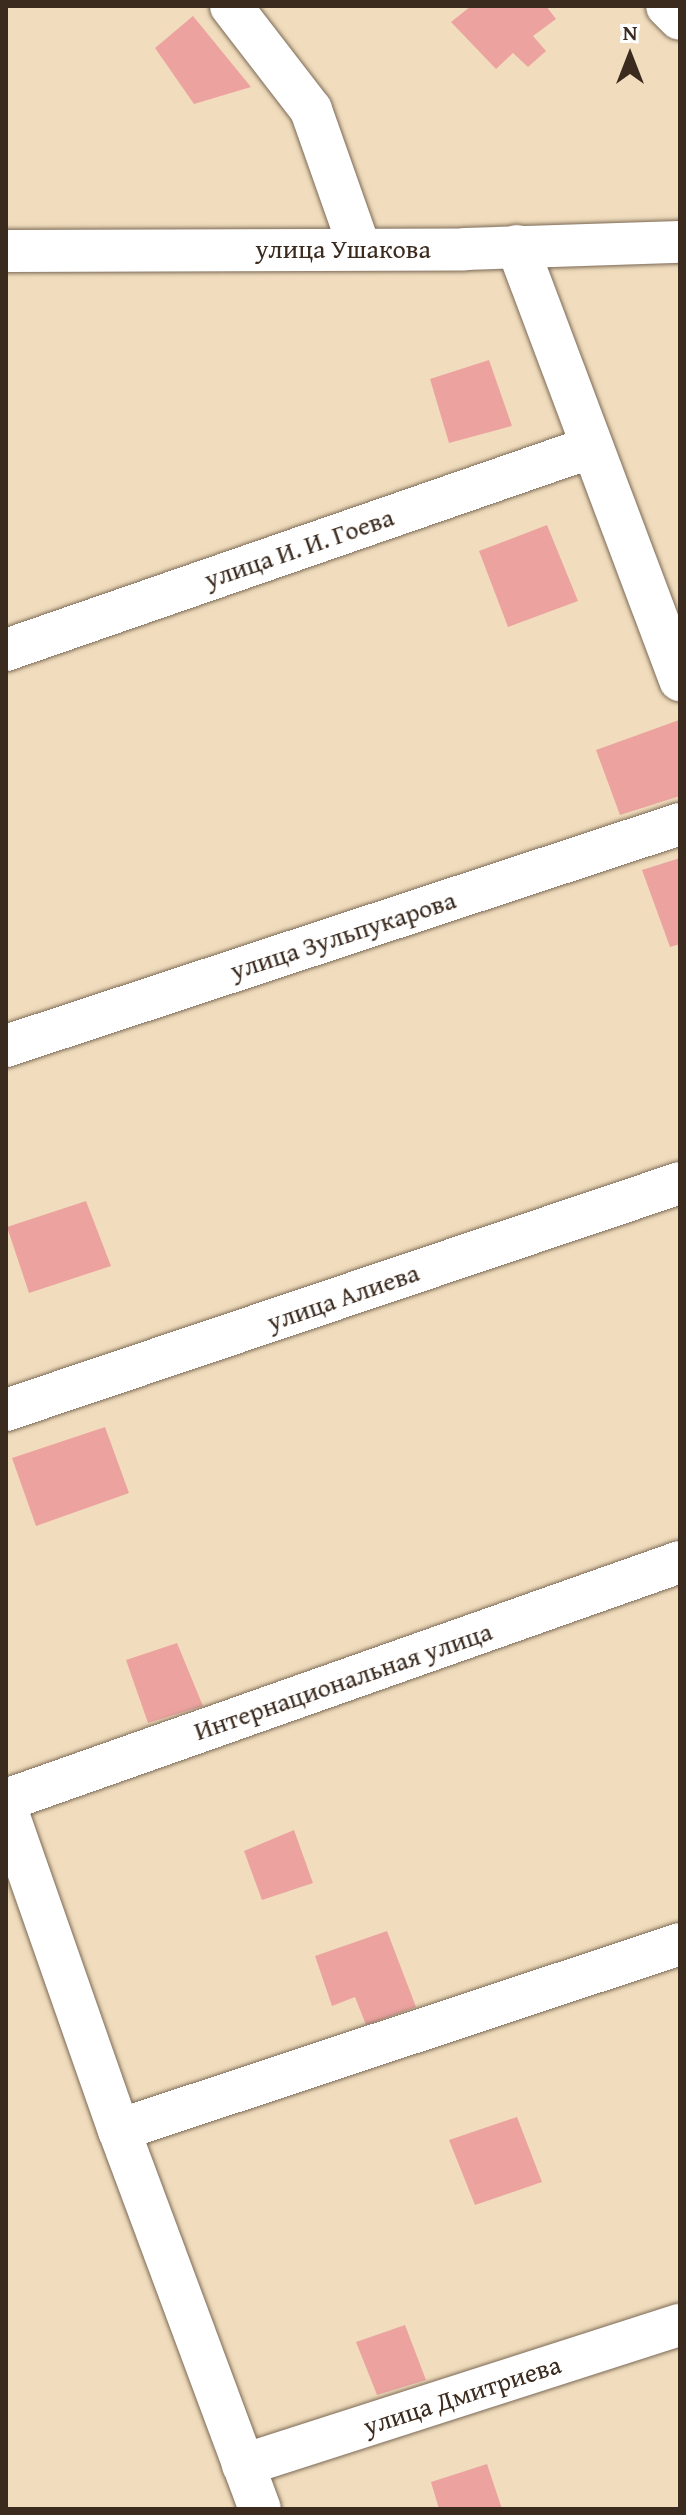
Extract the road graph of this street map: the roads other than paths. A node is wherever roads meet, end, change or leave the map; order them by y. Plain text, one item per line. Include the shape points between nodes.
1 (231, 6) edge
2 (667, 6) edge
3 (680, 19) edge
4 (680, 242) edge
5 (517, 246) junction
6 (360, 249) junction
7 (6, 251) edge
8 (592, 447) junction
9 (6, 650) edge
10 (680, 680) edge
11 (680, 824) edge
12 (6, 1046) edge
13 (680, 1183) edge
14 (6, 1410) edge
15 (680, 1562) edge
16 (6, 1800) edge
17 (6, 1808) edge
18 (680, 1944) edge
19 (119, 2130) junction
20 (680, 2325) edge
21 (243, 2465) junction
22 (260, 2509) edge

1 - 6 street via 311,110
2 - 3 street
4 - 5 street, улица Ушакова
5 - 6 street, улица Ушакова
5 - 8 street
6 - 7 street, улица Ушакова
8 - 9 street, улица И. И. Гоева
8 - 10 street
11 - 12 street, улица Зульпукарова
13 - 14 street, улица Алиева
15 - 16 street, Интернациональная улица
17 - 19 street
18 - 19 street
19 - 21 street
20 - 21 street, улица Дмитриева
21 - 22 street

